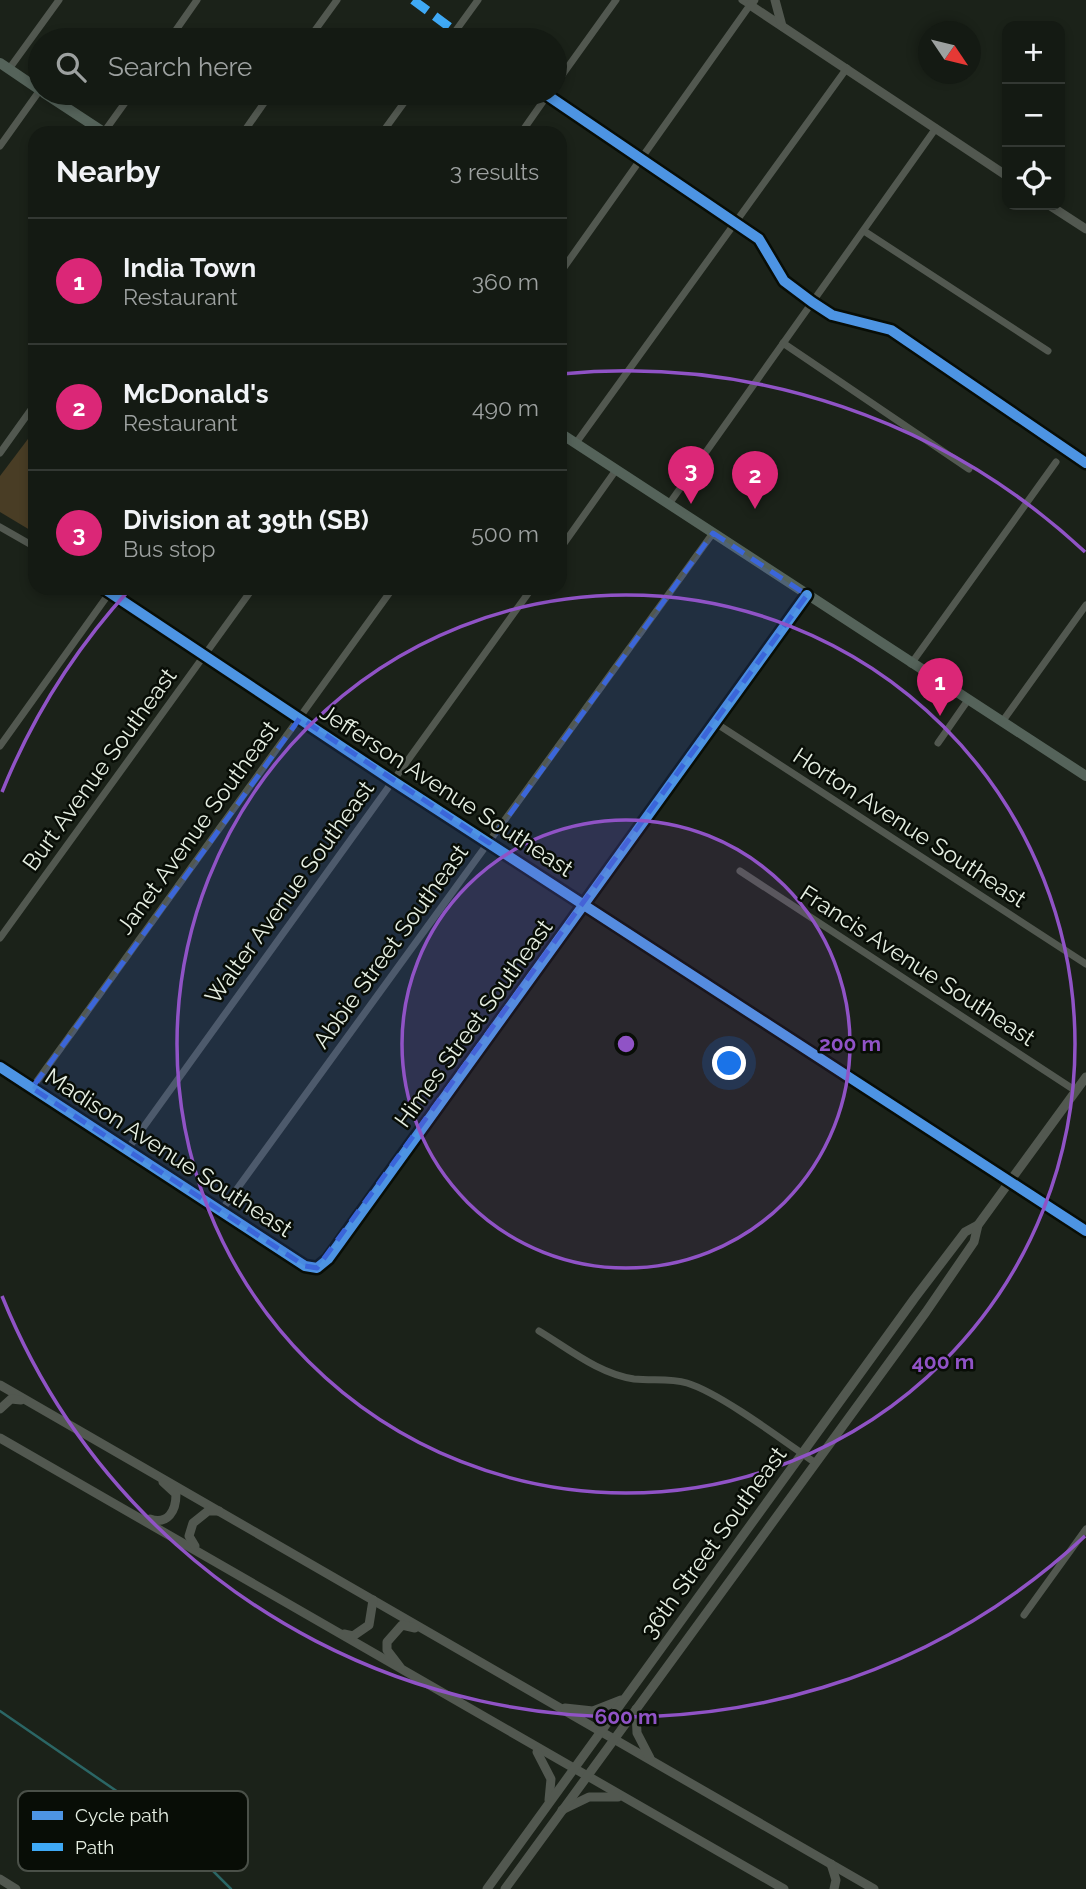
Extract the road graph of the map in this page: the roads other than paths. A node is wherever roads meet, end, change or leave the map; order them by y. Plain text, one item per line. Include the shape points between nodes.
1 (58, 0) edge
2 (197, 0) edge
3 (337, 0) edge
4 (478, 0) edge
5 (616, 0) edge
6 (775, 0) edge
7 (749, 2) edge
8 (782, 26) junction
9 (35, 28) edge
10 (177, 28) edge
11 (317, 28) edge
12 (458, 28) edge
13 (28, 37) edge
14 (4, 66) edge
15 (567, 68) edge
16 (847, 68) junction
17 (28, 82) edge
18 (31, 105) edge
19 (63, 105) edge
20 (124, 105) edge
21 (263, 105) edge
22 (402, 105) edge
23 (541, 105) edge
24 (94, 126) edge
25 (110, 126) edge
26 (248, 126) edge
27 (387, 126) edge
28 (526, 126) edge
29 (936, 128) junction
30 (0, 146) edge
31 (639, 160) junction
32 (1002, 173) edge
33 (1057, 210) edge
34 (735, 223) junction
35 (1086, 229) edge
36 (864, 231) junction
37 (567, 262) edge
38 (783, 343) junction
39 (1048, 352) dead end
40 (28, 414) edge
41 (567, 437) edge
42 (576, 443) junction
43 (0, 453) edge
44 (1056, 462) dead end
45 (970, 469) dead end
46 (616, 470) junction
47 (669, 504) junction
48 (0, 527) edge
49 (713, 533) junction
50 (567, 539) edge
51 (28, 543) edge
52 (104, 595) edge
53 (117, 595) edge
54 (248, 595) edge
55 (388, 595) edge
56 (527, 595) edge
57 (807, 595) junction
58 (1086, 605) edge
59 (205, 655) junction
60 (911, 664) junction
61 (968, 699) junction
62 (300, 718) junction
63 (714, 722) junction
64 (1002, 722) junction
65 (938, 744) dead end
66 (0, 746) edge
67 (1086, 776) edge
68 (393, 781) junction
69 (489, 843) junction
70 (740, 871) dead end
71 (584, 905) junction
72 (0, 938) edge
73 (1086, 964) edge
74 (0, 1067) edge
75 (1086, 1077) edge
76 (32, 1088) junction
77 (1076, 1091) junction
78 (127, 1150) junction
79 (1009, 1181) junction
80 (221, 1211) junction
81 (978, 1225) junction
82 (1086, 1231) edge
83 (317, 1268) joint
84 (540, 1331) dead end
85 (0, 1385) edge
86 (27, 1401) junction
87 (0, 1409) edge
88 (0, 1432) edge
89 (0, 1438) edge
90 (11, 1444) junction
91 (802, 1452) junction
92 (814, 1462) junction
93 (155, 1473) junction
94 (220, 1511) junction
95 (132, 1514) junction
96 (1086, 1529) edge
97 (198, 1550) junction
98 (373, 1600) junction
99 (1024, 1615) dead end
100 (424, 1629) junction
101 (339, 1634) junction
102 (403, 1671) junction
103 (623, 1699) junction
104 (559, 1707) junction
105 (636, 1708) junction
106 (601, 1732) junction
107 (613, 1739) junction
108 (531, 1745) junction
109 (653, 1762) junction
110 (574, 1769) junction
111 (585, 1776) junction
112 (621, 1797) junction
113 (548, 1803) junction
114 (561, 1811) junction
115 (831, 1864) junction
116 (0, 1879) edge
117 (16, 1889) edge
118 (487, 1889) edge
119 (505, 1889) edge
120 (784, 1889) edge
121 (834, 1889) edge
122 (874, 1889) edge

1 - 9 street
2 - 10 street
3 - 11 street
4 - 12 street
5 - 15 street
6 - 8 street
7 - 8 street
7 - 31 street
8 - 16 street
13 - 14 street
14 - 17 main road
16 - 29 street
16 - 34 street
18 - 30 street
19 - 24 main road
20 - 25 street
21 - 26 street
22 - 27 street
23 - 28 street
29 - 32 street
29 - 36 street
31 - 34 street
31 - 37 street
33 - 35 street
34 - 42 street
36 - 38 street
36 - 39 street
38 - 45 street
38 - 47 street
40 - 43 street
41 - 42 main road
42 - 46 main road
44 - 60 street
46 - 47 main road
46 - 50 street
47 - 49 main road
48 - 51 street
49 - 57 main road
49 - 69 street, Abbie Street Southeast
52 - 66 street
53 - 59 street, Jefferson Avenue Southeast
54 - 59 street, Burt Avenue Southeast
55 - 62 street, Janet Avenue Southeast
56 - 68 street, Walter Avenue Southeast
57 - 60 main road
57 - 63 street, Himes Street Southeast
58 - 64 street
59 - 62 street, Jefferson Avenue Southeast
59 - 72 street, Burt Avenue Southeast
60 - 61 main road
61 - 64 main road
61 - 65 street
62 - 68 street, Jefferson Avenue Southeast
62 - 76 street, Janet Avenue Southeast
63 - 71 street, Himes Street Southeast
63 - 73 street, Horton Avenue Southeast
64 - 67 main road
68 - 69 street, Jefferson Avenue Southeast
68 - 78 street, Walter Avenue Southeast
69 - 71 street, Jefferson Avenue Southeast
69 - 80 street, Abbie Street Southeast
70 - 77 street, Francis Avenue Southeast
71 - 79 street, Jefferson Avenue Southeast
71 - 83 street, Himes Street Southeast via 328,1259
74 - 76 street, Madison Avenue Southeast
75 - 77 street, 36th Street Southeast
76 - 78 street, Madison Avenue Southeast
77 - 79 street, 36th Street Southeast
78 - 80 street, Madison Avenue Southeast
79 - 81 street, 36th Street Southeast
79 - 82 street, Jefferson Avenue Southeast
80 - 83 street, Madison Avenue Southeast via 305,1266
81 - 91 street, 36th Street Southeast via 949,1251
81 - 92 street, 36th Street Southeast via 961,1262
84 - 91 street via 589,1363 616,1374 689,1383
85 - 86 street
86 - 87 street via 11,1399
86 - 93 street
88 - 90 street
89 - 90 street
90 - 95 street
91 - 92 street
91 - 103 street, 36th Street Southeast
92 - 105 street, 36th Street Southeast
93 - 94 street
93 - 95 street via 176,1494 175,1509 159,1522
94 - 97 street via 208,1511 194,1523 189,1536
94 - 98 street
95 - 97 street
96 - 99 street
97 - 101 street
98 - 100 street
98 - 101 street via 369,1625 362,1632
100 - 102 street via 402,1625 387,1642 387,1650
100 - 104 street
101 - 102 street
102 - 108 street
103 - 104 street via 593,1711
103 - 106 street, 36th Street Southeast
104 - 106 street
105 - 107 street, 36th Street Southeast
105 - 109 street via 637,1733
106 - 107 street
106 - 110 street, 36th Street Southeast
107 - 109 street
107 - 111 street, 36th Street Southeast
108 - 110 street
108 - 113 street via 549,1770
109 - 115 street
110 - 111 street
110 - 113 street, 36th Street Southeast
111 - 112 street
111 - 114 street, 36th Street Southeast
112 - 114 street via 589,1797
112 - 120 street
113 - 118 street, 36th Street Southeast
114 - 119 street, 36th Street Southeast
115 - 121 street
115 - 122 street
116 - 117 street

